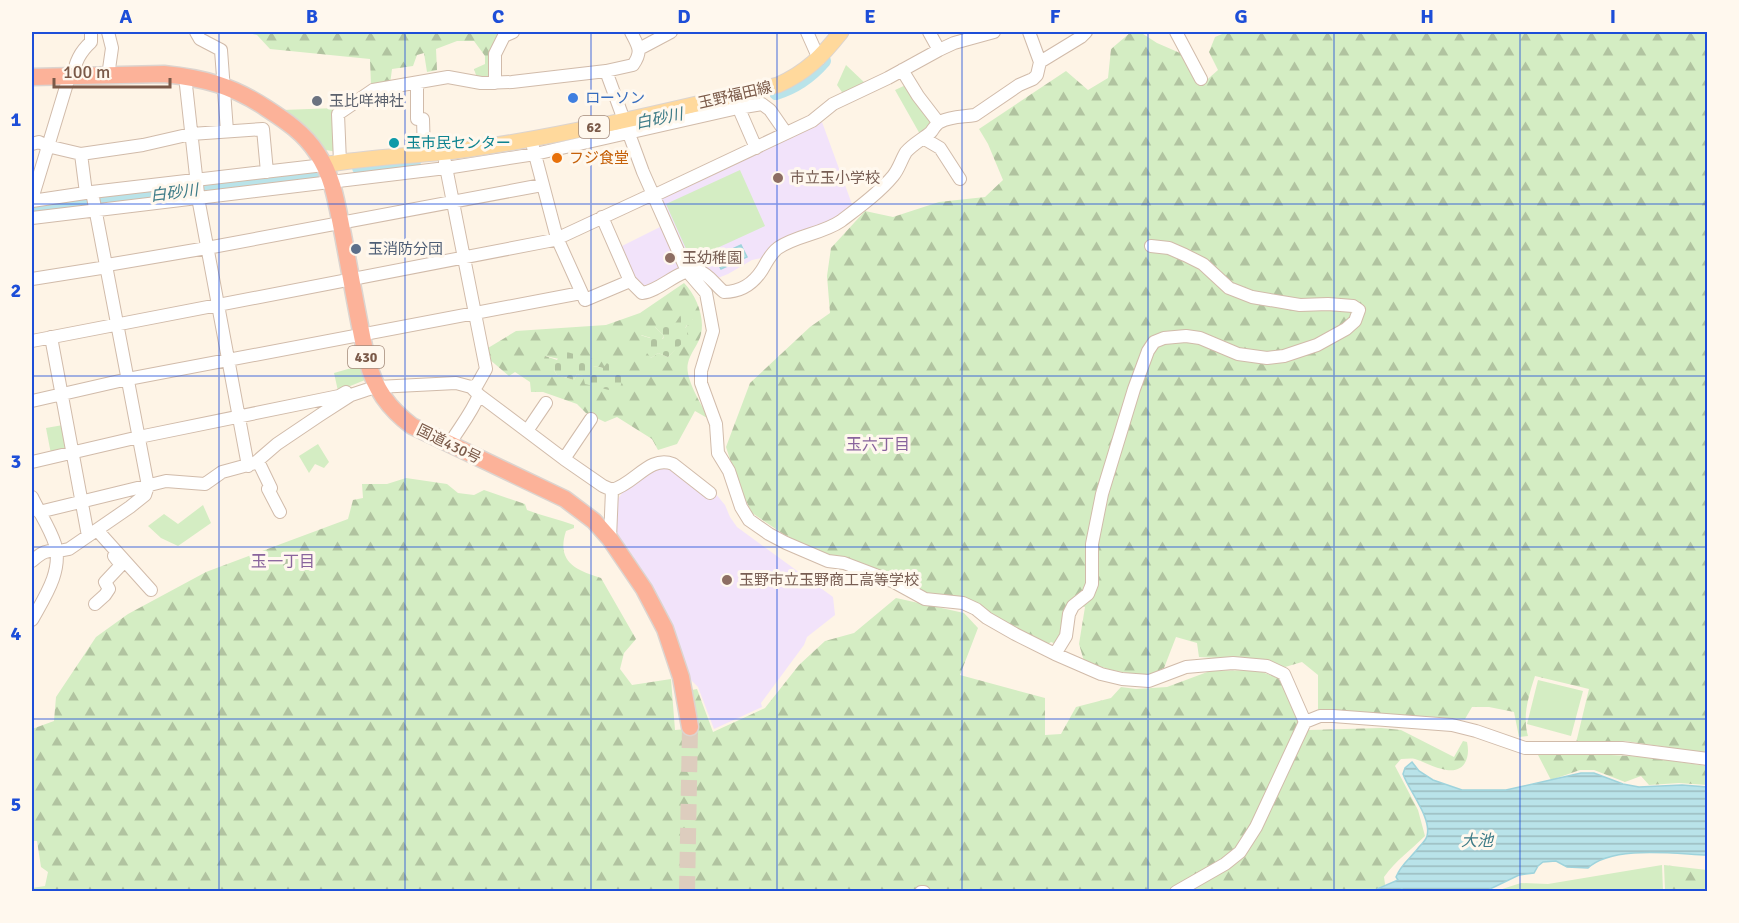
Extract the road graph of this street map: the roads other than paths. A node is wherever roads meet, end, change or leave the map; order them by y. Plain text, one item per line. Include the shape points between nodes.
1 (91, 32) edge
2 (108, 32) edge
3 (196, 32) edge
4 (513, 32) edge
5 (631, 32) edge
6 (671, 32) edge
7 (807, 32) edge
8 (841, 32) edge
9 (929, 32) edge
10 (994, 32) edge
11 (1029, 32) edge
12 (1086, 32) edge
13 (1176, 32) edge
14 (639, 49) junction
15 (939, 50) junction
16 (819, 59) junction
17 (1040, 63) junction
18 (902, 70) junction
19 (606, 71) junction
20 (108, 76) junction
21 (185, 76) junction
22 (32, 77) edge
23 (71, 77) junction
24 (1201, 79) dead end
25 (417, 83) junction
26 (495, 83) junction
27 (225, 86) junction
28 (736, 102) junction
29 (282, 119) junction
30 (938, 122) junction
31 (626, 127) junction
32 (263, 129) junction
33 (227, 131) junction
34 (786, 133) junction
35 (191, 134) junction
36 (923, 138) junction
37 (32, 144) edge
38 (47, 146) junction
39 (533, 146) junction
40 (756, 148) junction
41 (81, 154) junction
42 (424, 154) junction
43 (444, 160) junction
44 (332, 163) junction
45 (267, 172) junction
46 (960, 179) dead end
47 (332, 182) junction
48 (542, 185) junction
49 (197, 190) junction
50 (653, 195) junction
51 (32, 200) edge
52 (92, 200) junction
53 (452, 202) junction
54 (602, 217) junction
55 (32, 218) edge
56 (340, 222) junction
57 (557, 238) junction
58 (1151, 246) dead end
59 (207, 248) junction
60 (463, 258) junction
61 (107, 266) junction
62 (687, 271) junction
63 (32, 279) edge
64 (352, 279) junction
65 (630, 281) junction
66 (581, 293) junction
67 (217, 304) junction
68 (475, 313) junction
69 (118, 324) junction
70 (361, 334) junction
71 (51, 337) junction
72 (32, 340) edge
73 (227, 360) junction
74 (128, 379) junction
75 (374, 383) junction
76 (475, 391) junction
77 (60, 393) junction
78 (32, 401) edge
79 (546, 403) dead end
80 (238, 417) junction
81 (591, 420) dead end
82 (527, 431) junction
83 (139, 437) junction
84 (449, 445) junction
85 (72, 453) junction
86 (564, 459) junction
87 (32, 462) edge
88 (253, 464) junction
89 (148, 486) junction
90 (612, 490) junction
91 (710, 493) dead end
92 (32, 497) edge
93 (82, 502) junction
94 (39, 512) junction
95 (280, 512) dead end
96 (93, 533) junction
97 (610, 539) junction
98 (56, 550) junction
99 (117, 553) junction
100 (32, 561) edge
101 (151, 591) dead end
102 (94, 604) dead end
103 (32, 620) edge
104 (1055, 654) junction
105 (1305, 722) junction
106 (690, 727) tunnel mouth
107 (1707, 759) edge
108 (1176, 891) edge

1 - 23 street via 91,42 81,51
2 - 20 street via 112,48
3 - 27 street via 200,39 221,51
4 - 26 street via 504,36 495,54
5 - 14 street
6 - 14 street
7 - 16 street
8 - 16 main road, 玉野福田線 / 62
9 - 15 street
10 - 15 street
11 - 17 street
12 - 17 street
13 - 24 street
14 - 19 street via 633,65
15 - 18 street
16 - 28 main road, 玉野福田線 / 62 via 795,78
17 - 30 street via 1033,79 1019,84 975,115
18 - 30 street
18 - 34 street
19 - 26 street
19 - 31 street
20 - 21 highway, 国道430号 / 430
20 - 23 highway, 国道430号 / 430
21 - 27 highway, 国道430号 / 430
21 - 35 street
22 - 23 highway, 国道430号 / 430
23 - 38 street
25 - 26 street via 448,77
25 - 42 street via 417,119 423,118
25 - 44 street via 373,90 338,114
27 - 29 highway, 国道430号 / 430
27 - 33 street
28 - 31 main road, 玉野福田線 / 62
28 - 34 street via 762,104
28 - 40 street
29 - 32 street
29 - 44 highway, 国道430号 / 430
30 - 36 street
31 - 39 main road, 玉野福田線 / 62
31 - 50 street
32 - 33 street
32 - 45 street
33 - 35 street
34 - 40 street
35 - 41 street
35 - 49 street
36 - 46 street via 940,148
36 - 62 street via 876,192 827,230 778,248 754,279 737,291 724,292 700,271
37 - 38 street
38 - 41 street
38 - 51 street
39 - 43 main road, 玉野福田線 / 62
39 - 48 street
40 - 50 street
41 - 52 street
42 - 43 main road, 玉野福田線 / 62
42 - 44 main road, 玉野福田線 / 62
43 - 47 street
43 - 53 street
44 - 45 street
44 - 47 highway, 国道430号 / 430
45 - 49 street
47 - 49 street
47 - 56 highway, 国道430号 / 430
48 - 53 street
48 - 57 street
49 - 52 street
49 - 52 street
49 - 59 street
50 - 54 street
50 - 62 street
51 - 52 street
52 - 55 street
52 - 61 street
53 - 56 street
53 - 60 street
54 - 57 street
54 - 65 street
56 - 59 street
56 - 64 highway, 国道430号 / 430
57 - 60 street
57 - 66 street
58 - 104 street via 1169,248 1203,264 1229,288 1252,297 1300,305 1353,306 1359,310 1346,329 1317,345 1284,356 1238,354 1186,336 1154,342 1134,389 1102,494 1092,544 1092,584 1088,594 1073,606 1066,636
59 - 61 street
59 - 67 street
60 - 64 street
60 - 68 street
61 - 63 street
61 - 69 street
62 - 65 street via 645,293
62 - 104 street via 706,293 712,325 701,383 716,424 718,453 750,520 786,543 894,582 925,599 963,603
64 - 67 street
64 - 70 highway, 国道430号 / 430
65 - 66 street via 585,300
66 - 68 street
67 - 69 street
67 - 73 street
68 - 70 street
68 - 76 street via 486,369
69 - 71 street
69 - 74 street
70 - 73 street
70 - 75 highway, 国道430号 / 430
71 - 72 street
71 - 77 street
73 - 74 street
73 - 80 street
74 - 77 street
74 - 83 street
75 - 76 street via 456,383
75 - 80 street via 339,396
75 - 84 highway, 国道430号 / 430 via 412,426
75 - 88 street via 277,444
76 - 82 street
76 - 84 street via 472,410
77 - 78 street
77 - 85 street
79 - 82 street
80 - 83 street
80 - 88 street
81 - 86 street
82 - 86 street
83 - 85 street
83 - 89 street
84 - 97 highway, 国道430号 / 430 via 565,499
85 - 87 street
85 - 93 street
86 - 90 street
88 - 89 street via 222,472 205,484 166,481
88 - 95 street via 271,488 268,489
89 - 93 street
89 - 96 street via 145,495
90 - 91 street via 622,488 655,463 666,462 677,466
90 - 97 street
92 - 94 street
93 - 94 street
93 - 96 street
94 - 98 street
96 - 98 street via 69,549
96 - 99 street
97 - 106 highway, 国道430号 / 430 via 665,629 681,677
98 - 100 street via 45,551
98 - 103 street via 55,574
99 - 101 street
99 - 102 street via 114,556 121,565 105,582 109,589 105,595
104 - 105 street via 1101,674 1139,681 1209,664 1267,666 1284,674
105 - 107 street via 1333,716 1452,725 1525,748 1622,748
105 - 108 street via 1256,827 1240,852

